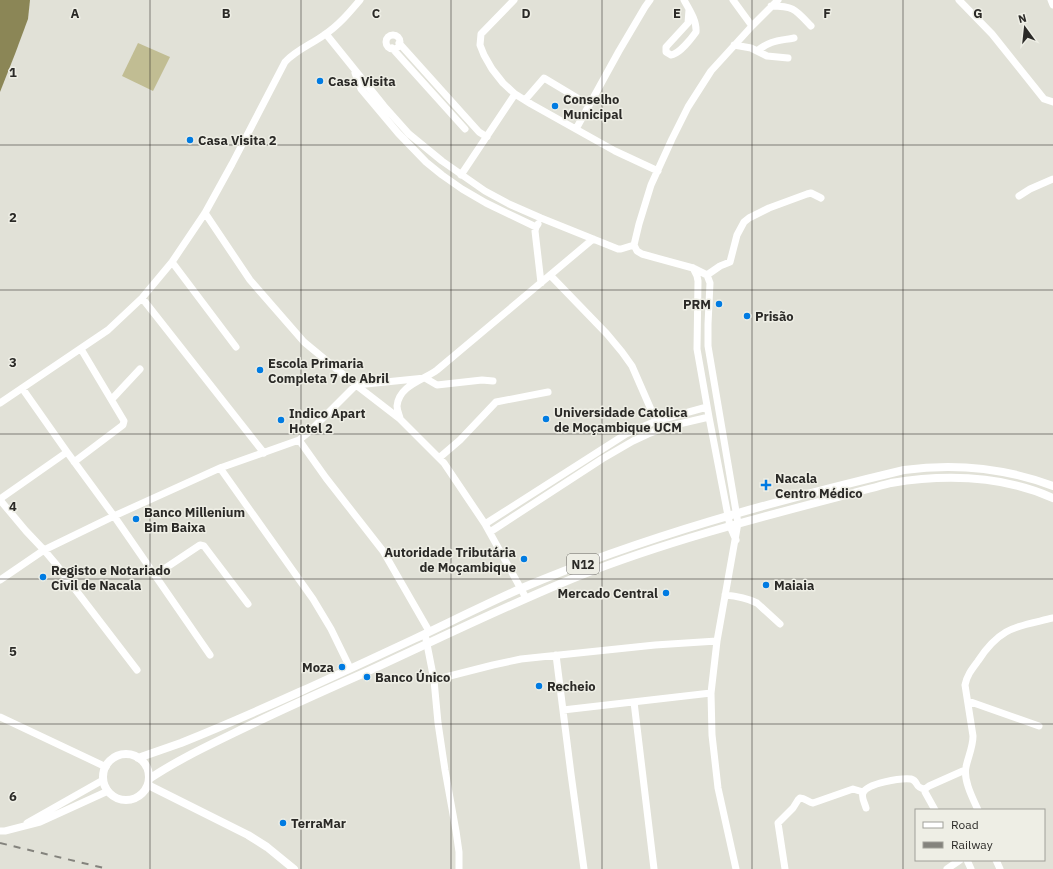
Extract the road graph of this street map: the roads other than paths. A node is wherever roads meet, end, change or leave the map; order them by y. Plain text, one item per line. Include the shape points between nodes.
1 (360, 0) edge
2 (514, 0) edge
3 (650, 0) edge
4 (684, 0) edge
5 (733, 0) edge
6 (778, 0) edge
7 (959, 0) edge
8 (1051, 0) edge
9 (1053, 5) edge
10 (771, 6) junction
11 (689, 10) junction
12 (752, 26) junction
13 (811, 26) dead end
14 (326, 34) junction
15 (794, 38) dead end
16 (399, 43) junction
17 (734, 45) junction
18 (392, 48) junction
19 (757, 51) junction
20 (788, 58) dead end
21 (353, 69) junction
22 (515, 94) junction
23 (525, 100) junction
24 (1053, 102) edge
25 (589, 105) junction
26 (465, 129) dead end
27 (576, 129) junction
28 (487, 137) junction
29 (658, 171) junction
30 (461, 175) junction
31 (1053, 179) edge
32 (1019, 196) dead end
33 (821, 198) dead end
34 (205, 213) junction
35 (541, 218) junction
36 (536, 227) junction
37 (593, 239) junction
38 (634, 245) junction
39 (172, 262) junction
40 (693, 268) junction
41 (707, 274) junction
42 (550, 275) junction
43 (541, 283) junction
44 (142, 298) junction
45 (236, 347) dead end
46 (81, 349) junction
47 (140, 369) dead end
48 (425, 378) junction
49 (493, 381) dead end
50 (356, 385) junction
51 (22, 388) junction
52 (548, 392) dead end
53 (112, 399) junction
54 (0, 403) edge
55 (707, 407) junction
56 (709, 417) junction
57 (400, 419) junction
58 (656, 421) junction
59 (299, 440) junction
60 (67, 452) junction
61 (264, 452) junction
62 (439, 458) junction
63 (74, 462) junction
64 (220, 468) junction
65 (1053, 486) edge
66 (1053, 498) edge
67 (0, 500) edge
68 (737, 513) junction
69 (114, 516) junction
70 (728, 516) junction
71 (485, 524) junction
72 (738, 524) junction
73 (730, 526) junction
74 (490, 532) junction
75 (736, 540) junction
76 (44, 550) junction
77 (155, 575) junction
78 (0, 580) edge
79 (521, 588) junction
80 (725, 595) junction
81 (526, 598) junction
82 (248, 604) dead end
83 (1053, 618) edge
84 (780, 624) dead end
85 (427, 633) junction
86 (717, 641) junction
87 (428, 644) junction
88 (210, 655) dead end
89 (556, 655) junction
90 (350, 668) junction
91 (137, 670) dead end
92 (434, 680) junction
93 (711, 693) junction
94 (634, 702) junction
95 (968, 702) junction
96 (263, 707) junction
97 (563, 710) junction
98 (0, 717) edge
99 (266, 717) junction
100 (1039, 726) dead end
101 (138, 758) junction
102 (106, 767) junction
103 (965, 770) junction
104 (103, 780) junction
105 (148, 782) junction
106 (926, 789) junction
107 (108, 791) junction
108 (863, 792) junction
109 (866, 808) dead end
110 (935, 809) edge
111 (978, 809) edge
112 (18, 828) junction
113 (0, 831) edge
114 (959, 861) edge
115 (736, 868) edge
116 (786, 868) edge
117 (294, 869) edge
118 (459, 869) edge
119 (584, 869) edge
120 (654, 869) edge
121 (728, 869) edge
122 (782, 869) edge
123 (790, 869) edge
124 (947, 869) edge

1 - 14 street via 342,21
2 - 22 street via 481,34 480,45 492,69
3 - 25 street
4 - 11 street
5 - 12 street
6 - 10 street
7 - 24 street via 992,34 1044,99
8 - 9 street
10 - 12 street
10 - 13 street via 786,6 793,9
11 - 11 street via 696,32 676,54 670,55 666,52 666,47 686,26
12 - 17 street
14 - 21 street
14 - 34 street via 285,62
15 - 19 street via 765,44
16 - 18 street
16 - 18 street via 396,36 389,36 386,43
16 - 28 street via 479,132
17 - 19 street
17 - 29 street via 703,82 688,107
18 - 26 street
19 - 20 street via 767,56
21 - 30 street via 409,134
21 - 36 street via 361,89 398,134 426,162 462,189
22 - 23 street
22 - 28 street
23 - 25 street via 544,78
23 - 27 street
25 - 27 street
27 - 29 street
28 - 30 street
29 - 38 street via 651,186
30 - 35 street via 509,204
31 - 32 street
33 - 41 street via 807,194 769,208 746,220 737,235 730,262
34 - 39 street
34 - 50 street via 250,280 304,342
35 - 36 street
35 - 37 street
36 - 43 street
37 - 38 street via 618,249
37 - 42 street
38 - 40 street via 642,254
39 - 44 street
39 - 45 street
40 - 41 street
40 - 55 street via 698,281 697,349
41 - 68 street via 710,282 708,346
42 - 43 street
42 - 58 street via 622,352 632,366
43 - 48 street
44 - 46 street via 108,330
44 - 61 street
46 - 51 street
46 - 53 street
47 - 53 street
48 - 49 street via 437,385
48 - 50 street
48 - 57 street via 411,385 402,394 397,404
50 - 57 street
50 - 59 street
51 - 54 street
51 - 60 street
52 - 62 street via 496,402
53 - 63 street via 124,418 123,424
55 - 56 street
55 - 58 street
56 - 70 street
56 - 74 street via 666,427 632,441
57 - 62 street
58 - 71 street via 626,434
59 - 61 street
59 - 85 street via 383,551
60 - 63 street
60 - 67 street
61 - 64 street
62 - 71 street
63 - 69 street
64 - 69 street
64 - 90 street via 313,599
65 - 68 main road, N12 via 1019,475 985,469 955,466 919,468
66 - 72 main road, N12 via 1018,486 948,477 892,483
67 - 76 street
68 - 70 main road, N12
68 - 72 street
69 - 76 street
69 - 77 street
70 - 73 street
70 - 79 main road, N12 via 640,543
71 - 74 street
72 - 73 main road, N12
72 - 75 street
73 - 75 street
73 - 81 main road, N12 via 650,551
74 - 79 street
75 - 80 street
76 - 78 street
76 - 91 street
77 - 82 street via 202,545
77 - 88 street
79 - 81 street
79 - 85 main road, N12
80 - 84 street via 757,603
80 - 86 street
81 - 87 main road, N12
83 - 95 street via 1011,630 992,644 968,674 965,685
85 - 87 street
85 - 90 main road, N12
86 - 89 street
86 - 93 street
87 - 92 street
87 - 99 main road, N12
89 - 92 street via 493,665
89 - 97 street
90 - 96 main road, N12
92 - 118 street via 445,770 459,852
93 - 94 street
93 - 115 street via 712,735 718,788
94 - 97 street
94 - 120 street
95 - 100 street
95 - 103 street via 973,741
96 - 99 main road
96 - 101 main road, N12
97 - 119 street
98 - 102 street
99 - 105 main road, N12 via 177,761
101 - 102 main road via 131,755 118,756
101 - 105 main road via 149,773
102 - 104 main road
103 - 106 street
103 - 111 street
104 - 107 main road
104 - 112 street
105 - 107 main road via 143,793 131,800 119,799
105 - 117 main road via 248,834
106 - 108 street via 920,789 909,779 874,785
106 - 110 street via 925,792
107 - 112 street via 40,822
108 - 109 street
108 - 116 street via 853,789 813,803 800,798 778,823
112 - 113 street
114 - 124 street
115 - 121 street
116 - 122 street
116 - 123 street

